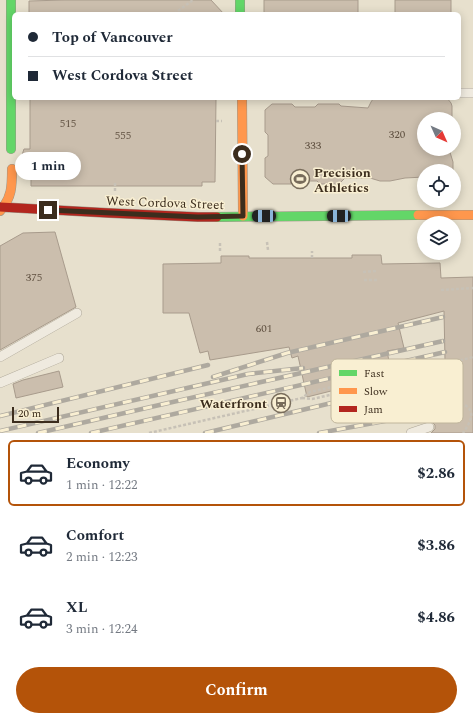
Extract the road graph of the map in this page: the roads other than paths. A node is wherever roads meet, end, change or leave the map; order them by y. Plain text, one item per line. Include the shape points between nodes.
1 (11, 0) edge
2 (240, 0) edge
3 (240, 12) edge
4 (0, 93) edge
5 (11, 93) junction
6 (461, 93) edge
7 (473, 93) edge
8 (242, 100) edge
9 (11, 149) dead end
10 (12, 168) dead end
11 (2, 208) edge
12 (473, 215) edge
13 (243, 216) junction
14 (78, 313) dead end
15 (0, 357) edge
16 (59, 358) dead end
17 (0, 383) edge
18 (429, 428) dead end
19 (411, 433) edge

1 - 5 main road
2 - 3 main road
4 - 5 lane
5 - 9 main road
6 - 7 lane
8 - 13 main road
10 - 11 main road via 12,189
11 - 13 main road, West Cordova Street via 198,217
12 - 13 main road, West Cordova Street
14 - 15 lane
16 - 17 lane
18 - 19 lane

